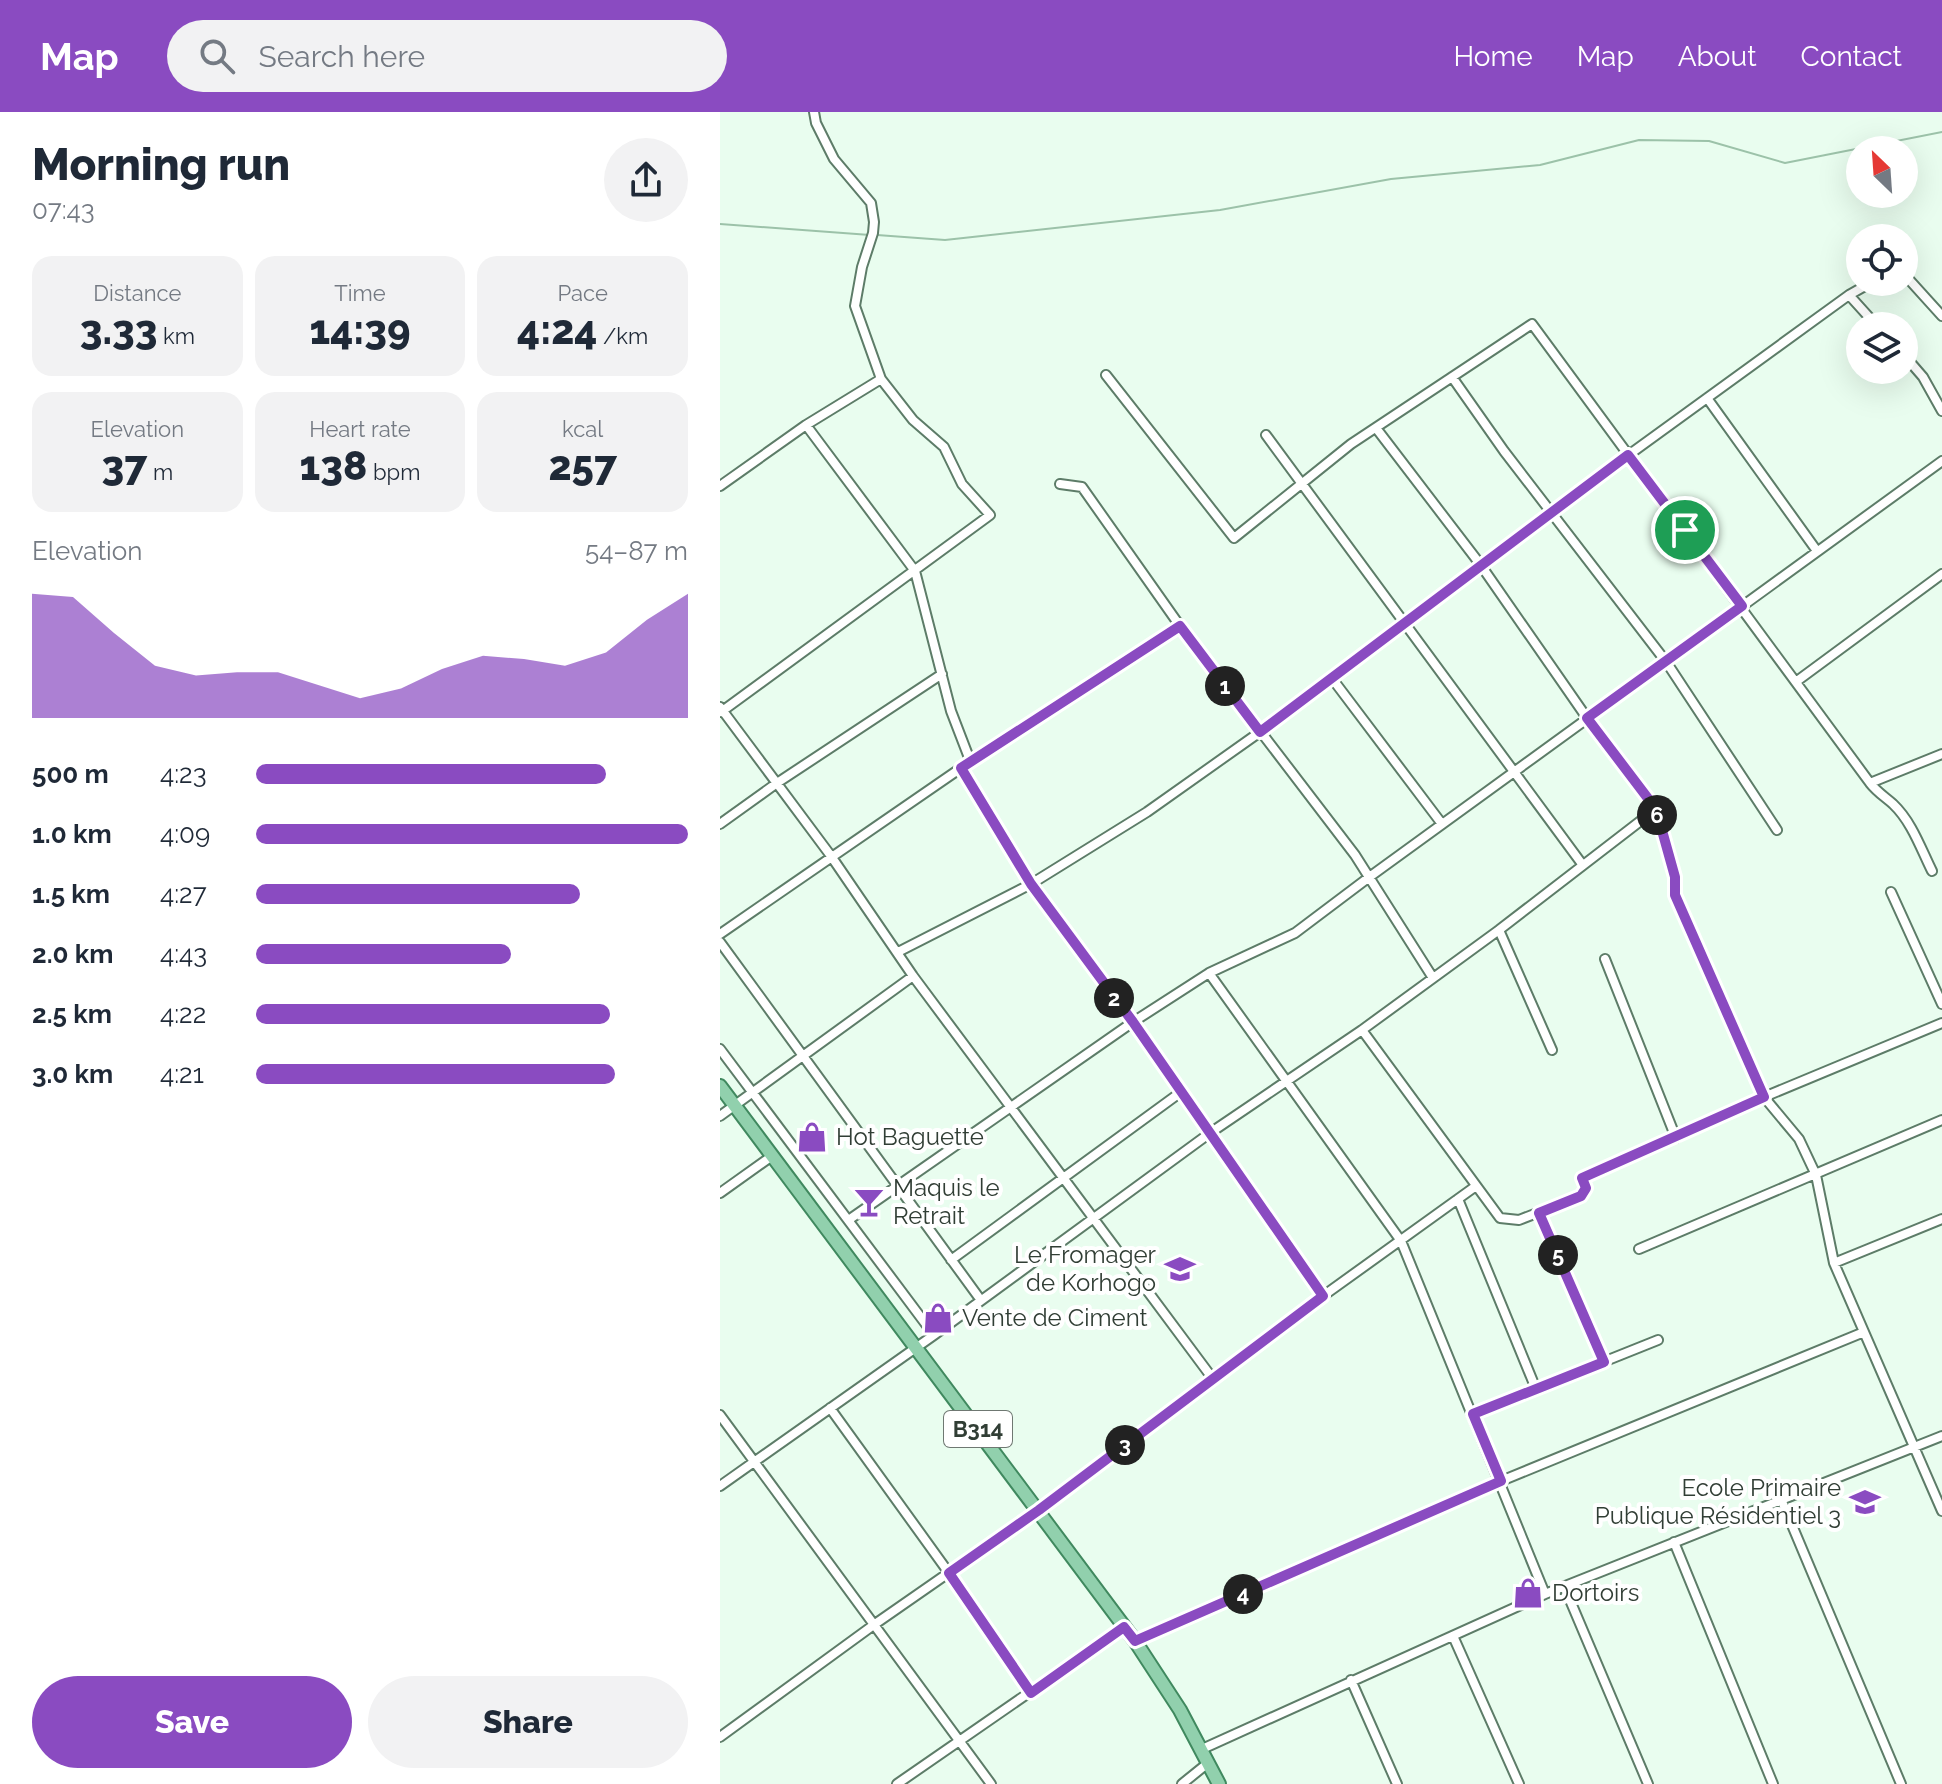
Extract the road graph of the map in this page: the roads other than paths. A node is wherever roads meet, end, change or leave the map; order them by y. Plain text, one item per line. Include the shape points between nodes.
1 (814, 112) edge
2 (1918, 289) edge
3 (1848, 296) edge
4 (1850, 296) edge
5 (1864, 312) edge
6 (1942, 316) edge
7 (1918, 371) edge
8 (1106, 375) dead end
9 (1452, 377) junction
10 (881, 379) junction
11 (1707, 398) junction
12 (1942, 411) edge
13 (806, 425) junction
14 (1376, 428) junction
15 (1266, 435) dead end
16 (1628, 455) junction
17 (1942, 461) edge
18 (1301, 483) junction
19 (1060, 484) dead end
20 (720, 486) edge
21 (1550, 512) junction
22 (1817, 551) junction
23 (1480, 564) junction
24 (915, 571) junction
25 (1942, 574) edge
26 (1742, 606) junction
27 (1405, 621) junction
28 (1180, 626) junction
29 (1667, 663) junction
30 (942, 674) junction
31 (1331, 677) junction
32 (1797, 681) junction
33 (721, 710) edge
34 (1587, 718) junction
35 (1260, 732) junction
36 (1942, 754) edge
37 (971, 763) junction
38 (961, 768) junction
39 (1515, 771) junction
40 (777, 783) junction
41 (1870, 783) junction
42 (1656, 809) junction
43 (720, 824) edge
44 (1442, 824) junction
45 (1777, 830) dead end
46 (831, 856) junction
47 (1582, 864) junction
48 (1932, 871) dead end
49 (1368, 878) junction
50 (1031, 884) junction
51 (1891, 892) dead end
52 (1499, 930) junction
53 (720, 934) edge
54 (720, 942) edge
55 (898, 952) junction
56 (1605, 959) dead end
57 (1209, 973) junction
58 (913, 976) junction
59 (1433, 978) junction
60 (1942, 1004) edge
61 (1133, 1022) junction
62 (1942, 1023) edge
63 (1362, 1030) junction
64 (720, 1049) edge
65 (1552, 1050) dead end
66 (802, 1057) junction
67 (1288, 1080) junction
68 (720, 1086) edge
69 (753, 1092) junction
70 (1181, 1092) junction
71 (1764, 1097) junction
72 (734, 1105) junction
73 (1012, 1108) junction
74 (720, 1116) edge
75 (1942, 1120) edge
76 (1210, 1133) junction
77 (1676, 1138) junction
78 (772, 1156) junction
79 (1816, 1175) junction
80 (1063, 1178) junction
81 (1476, 1186) junction
82 (896, 1187) junction
83 (720, 1193) edge
84 (1458, 1199) junction
85 (1539, 1213) junction
86 (850, 1219) junction
87 (1094, 1219) junction
88 (1942, 1219) edge
89 (1401, 1241) junction
90 (1639, 1249) dead end
91 (951, 1260) junction
92 (1834, 1263) junction
93 (1323, 1296) junction
94 (980, 1299) junction
95 (1864, 1332) junction
96 (934, 1335) junction
97 (1658, 1340) dead end
98 (915, 1347) junction
99 (1604, 1362) junction
100 (1213, 1379) junction
101 (1536, 1389) junction
102 (830, 1408) junction
103 (1473, 1414) junction
104 (720, 1415) edge
105 (1942, 1436) edge
106 (1913, 1447) junction
107 (754, 1462) junction
108 (1501, 1481) junction
109 (720, 1486) edge
110 (1781, 1499) junction
111 (1039, 1510) junction
112 (1942, 1511) edge
113 (1674, 1542) junction
114 (949, 1573) junction
115 (1564, 1586) junction
116 (1545, 1594) junction
117 (875, 1624) junction
118 (1124, 1627) junction
119 (1453, 1636) junction
120 (1135, 1641) junction
121 (1351, 1680) junction
122 (1031, 1693) junction
123 (720, 1723) edge
124 (723, 1734) edge
125 (960, 1743) junction
126 (1200, 1750) junction
127 (1208, 1763) junction
128 (897, 1784) edge
129 (991, 1784) edge
130 (1182, 1784) edge
131 (1219, 1784) edge
132 (1397, 1784) edge
133 (1519, 1784) edge
134 (1648, 1784) edge
135 (1773, 1784) edge
136 (1901, 1784) edge

1 - 10 street via 834,159 871,203 873,233 855,306
2 - 6 street
3 - 11 street
4 - 5 street
7 - 12 street
8 - 18 street via 1234,538
9 - 14 street
9 - 16 street via 1532,324
9 - 21 street
10 - 13 street
10 - 24 street via 913,420 944,447 962,484 990,515
11 - 16 street
11 - 22 street
13 - 20 street
13 - 24 street
14 - 18 street
14 - 23 street
15 - 18 street
16 - 21 street
16 - 26 street
17 - 22 street
18 - 27 street
19 - 28 street via 1082,487
21 - 23 street
21 - 29 street
22 - 26 street
23 - 27 street
23 - 34 street
24 - 30 street
24 - 33 street
25 - 32 street
26 - 29 street
26 - 32 street
27 - 31 street
27 - 39 street
28 - 35 street
28 - 37 street
29 - 34 street
29 - 45 street
30 - 37 street
30 - 40 street
31 - 35 street
31 - 44 street
32 - 41 street
33 - 40 street
34 - 39 street
34 - 42 street
35 - 49 street
35 - 50 street via 1147,812
36 - 41 street
37 - 38 street
38 - 46 street
38 - 50 street
39 - 44 street
39 - 47 street
40 - 43 street
40 - 46 street
41 - 48 street via 1911,827
42 - 47 street
42 - 71 street via 1675,895
44 - 49 street
46 - 53 street
46 - 55 street
47 - 52 street
49 - 57 street via 1295,933
49 - 59 street
50 - 55 street
50 - 61 street
51 - 60 street
52 - 59 street
52 - 65 street
54 - 66 street
55 - 58 street
56 - 77 street
57 - 61 street
57 - 67 street
58 - 66 street
58 - 73 street
59 - 63 street
61 - 70 street
61 - 73 street
62 - 71 street
63 - 67 street
63 - 81 street
64 - 69 street
66 - 69 street
66 - 82 street
67 - 76 street
67 - 89 street
68 - 72 main road, B314
69 - 72 street
69 - 86 street
70 - 76 street
70 - 80 street
71 - 77 street
71 - 79 street via 1799,1139
72 - 74 street
72 - 78 main road, B314
73 - 80 street
73 - 82 street
75 - 79 street
76 - 87 street
76 - 93 street
77 - 85 street via 1582,1178 1586,1188 1581,1196
78 - 83 street
78 - 98 main road, B314
79 - 90 street
79 - 92 street
80 - 87 street
80 - 91 street
81 - 84 street
81 - 85 street via 1500,1218 1519,1220
82 - 86 street
82 - 91 street
84 - 89 street
84 - 101 street
85 - 99 street
86 - 96 street
87 - 94 street
87 - 100 street
88 - 92 street
89 - 93 street
89 - 103 street
91 - 94 street
92 - 95 street
93 - 100 street
94 - 96 street
95 - 106 street
95 - 108 street
96 - 98 street
97 - 99 street
98 - 102 street
98 - 111 main road, B314
99 - 101 street
100 - 111 street
101 - 103 street
102 - 107 street
102 - 114 street
103 - 108 street
104 - 107 street
105 - 106 street
106 - 110 street
106 - 112 street
107 - 109 street
107 - 117 street
108 - 116 street
108 - 120 street
110 - 113 street
110 - 136 street
111 - 114 street
111 - 118 main road, B314
113 - 115 street
113 - 135 street
114 - 117 street
114 - 122 street
115 - 116 street
115 - 134 street
116 - 119 street
117 - 124 street
117 - 125 street
118 - 120 main road, B314
118 - 122 street
119 - 121 street
119 - 133 street
120 - 126 main road, B314
121 - 126 street
121 - 132 street
122 - 125 street
123 - 124 street
125 - 128 street
125 - 129 street
126 - 127 main road, B314
127 - 130 street
127 - 131 main road, B314

